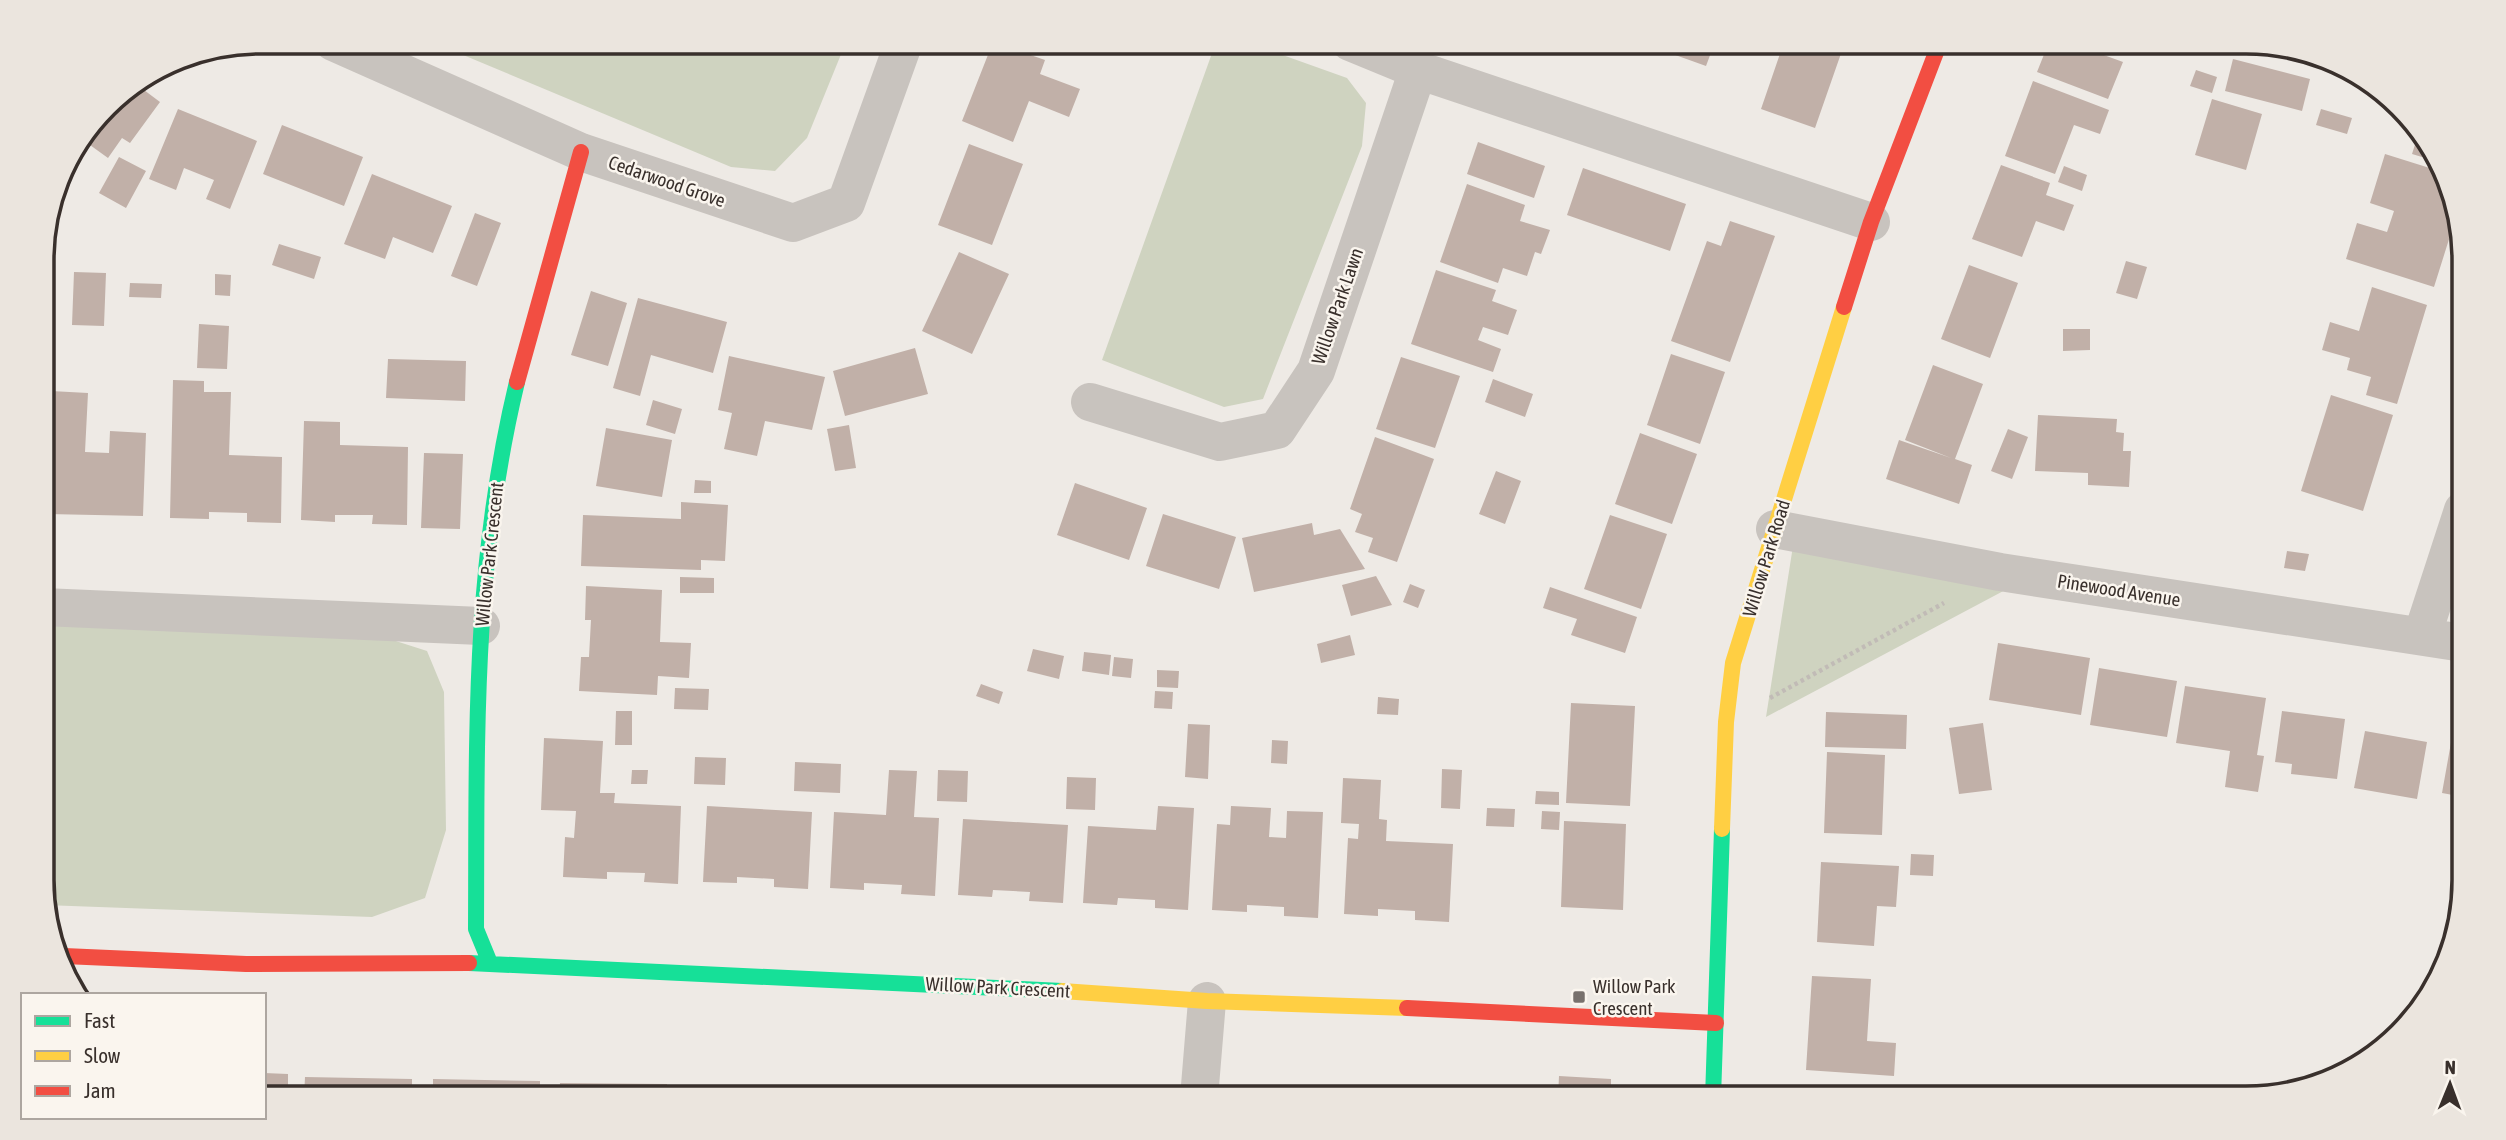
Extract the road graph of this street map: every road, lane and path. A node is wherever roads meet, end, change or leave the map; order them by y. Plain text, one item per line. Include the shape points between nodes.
1 (360, 54) edge
2 (900, 54) edge
3 (1379, 54) edge
4 (1935, 54) edge
5 (1418, 70) junction
6 (581, 152) junction
7 (1871, 222) junction
8 (1090, 402) dead end
9 (1775, 529) junction
10 (2452, 545) edge
11 (2000, 572) junction
12 (54, 607) edge
13 (481, 626) junction
14 (2423, 636) junction
15 (2452, 641) edge
16 (1726, 722) junction
17 (69, 956) edge
18 (490, 963) junction
19 (1207, 1001) junction
20 (1716, 1023) junction
21 (1714, 1085) edge
22 (1200, 1086) edge

1 - 6 street, Cedarwood Grove
2 - 6 street, Cedarwood Grove via 846,203 793,223
3 - 5 street
4 - 7 street, Willow Park Road
5 - 7 street
5 - 8 street, Willow Park Lawn via 1315,371 1277,430 1220,442
6 - 13 street, Willow Park Crescent via 514,387 492,503
7 - 9 street, Willow Park Road
9 - 11 street, Pinewood Avenue
9 - 16 street, Willow Park Road via 1733,663
10 - 14 street
11 - 14 street, Pinewood Avenue
11 - 16 path
12 - 13 street
13 - 18 street, Willow Park Crescent via 476,929
14 - 15 street, Pinewood Avenue
16 - 20 street, Willow Park Road
17 - 18 street, Willow Park Crescent via 246,964
18 - 19 street, Willow Park Crescent
19 - 20 street, Willow Park Crescent
19 - 22 street
20 - 21 street, Willow Park Road

